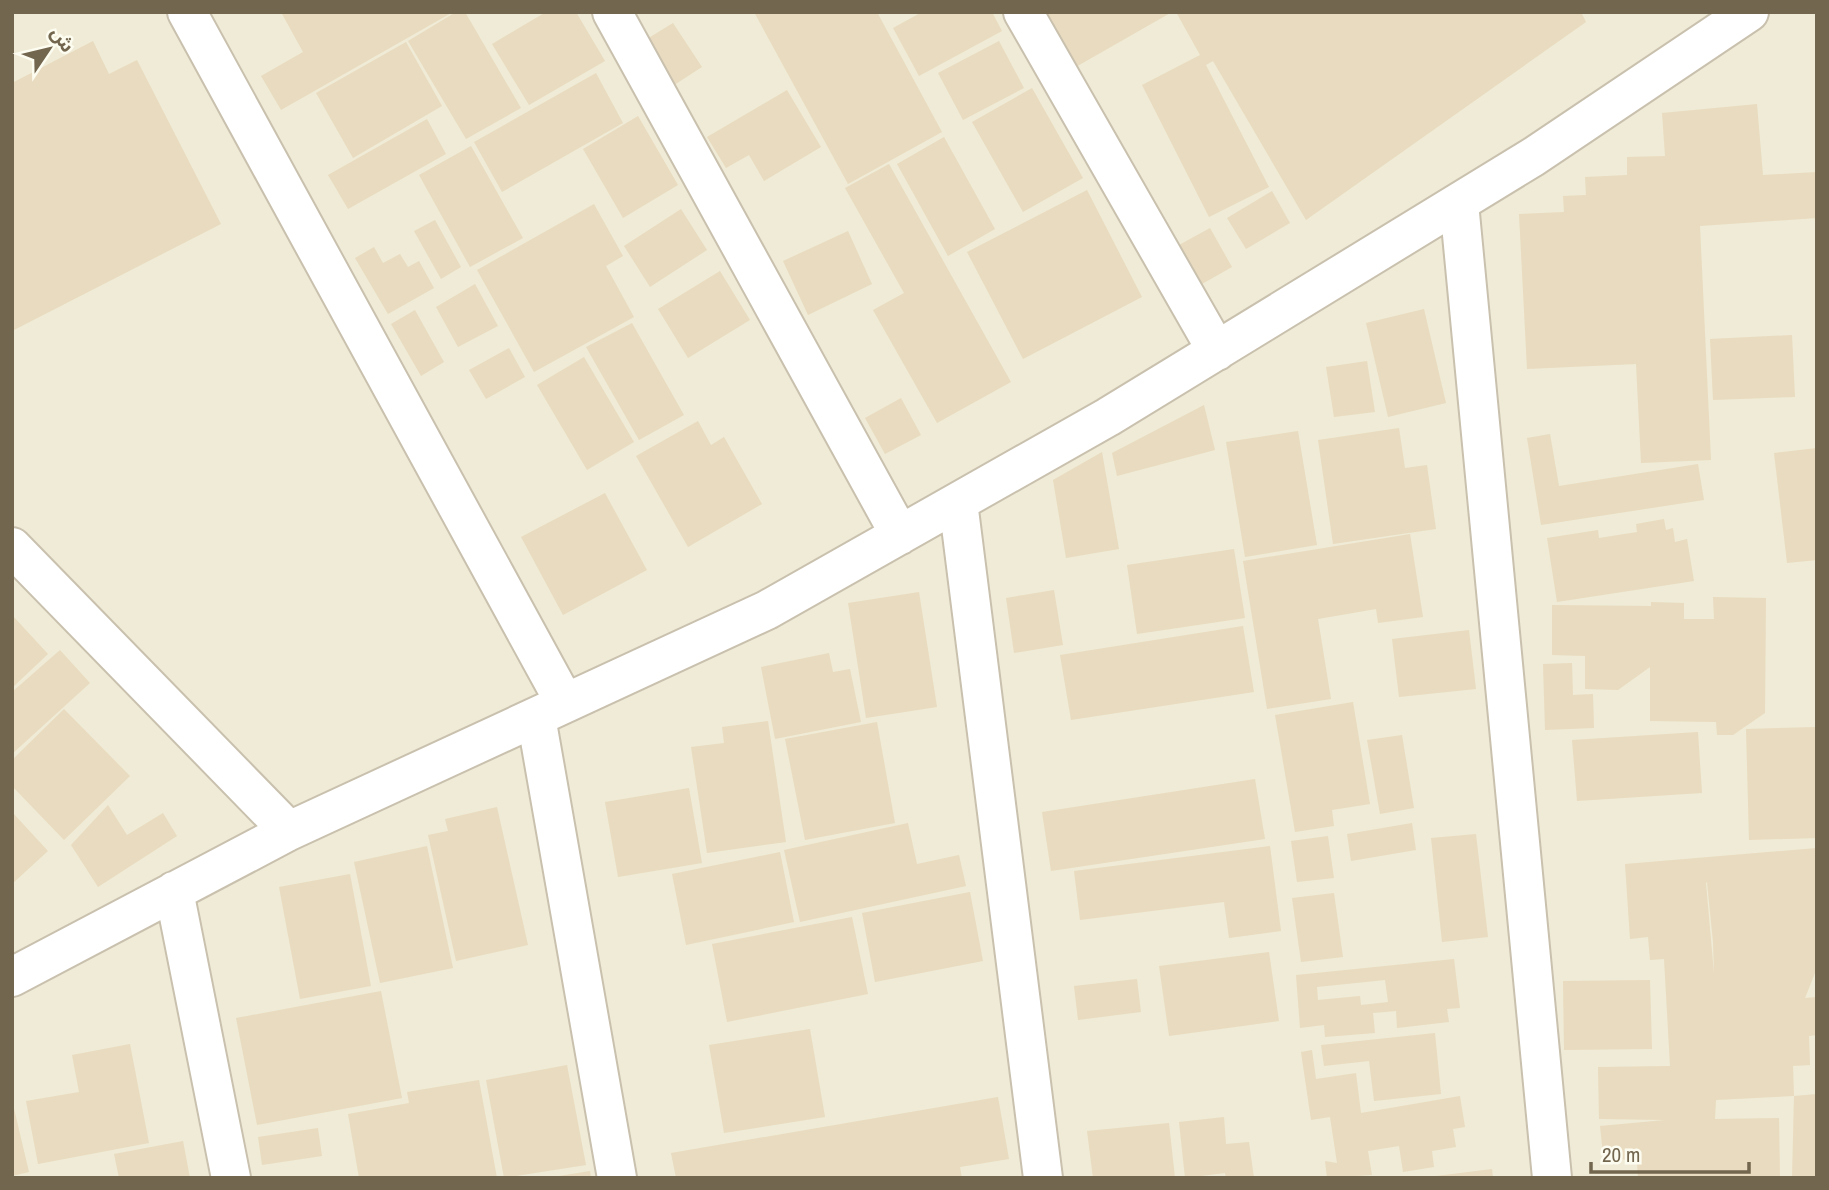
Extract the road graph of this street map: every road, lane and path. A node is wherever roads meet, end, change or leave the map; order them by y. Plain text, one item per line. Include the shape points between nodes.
1 (187, 12) edge
2 (612, 12) edge
3 (1023, 12) edge
4 (1749, 12) edge
5 (1459, 203) junction
6 (1217, 351) junction
7 (958, 502) junction
8 (900, 535) junction
9 (12, 547) edge
10 (551, 710) junction
11 (289, 831) junction
12 (174, 891) junction
13 (12, 977) edge
14 (231, 1178) edge
15 (617, 1178) edge
16 (1043, 1178) edge
17 (1552, 1178) edge

1 - 10 street
2 - 8 street
3 - 6 street
4 - 5 street
5 - 6 street
5 - 17 street
6 - 7 street
7 - 8 street
7 - 16 street
8 - 10 street via 767,610
9 - 11 street
10 - 11 street
10 - 15 street
11 - 12 street
12 - 13 street
12 - 14 street

